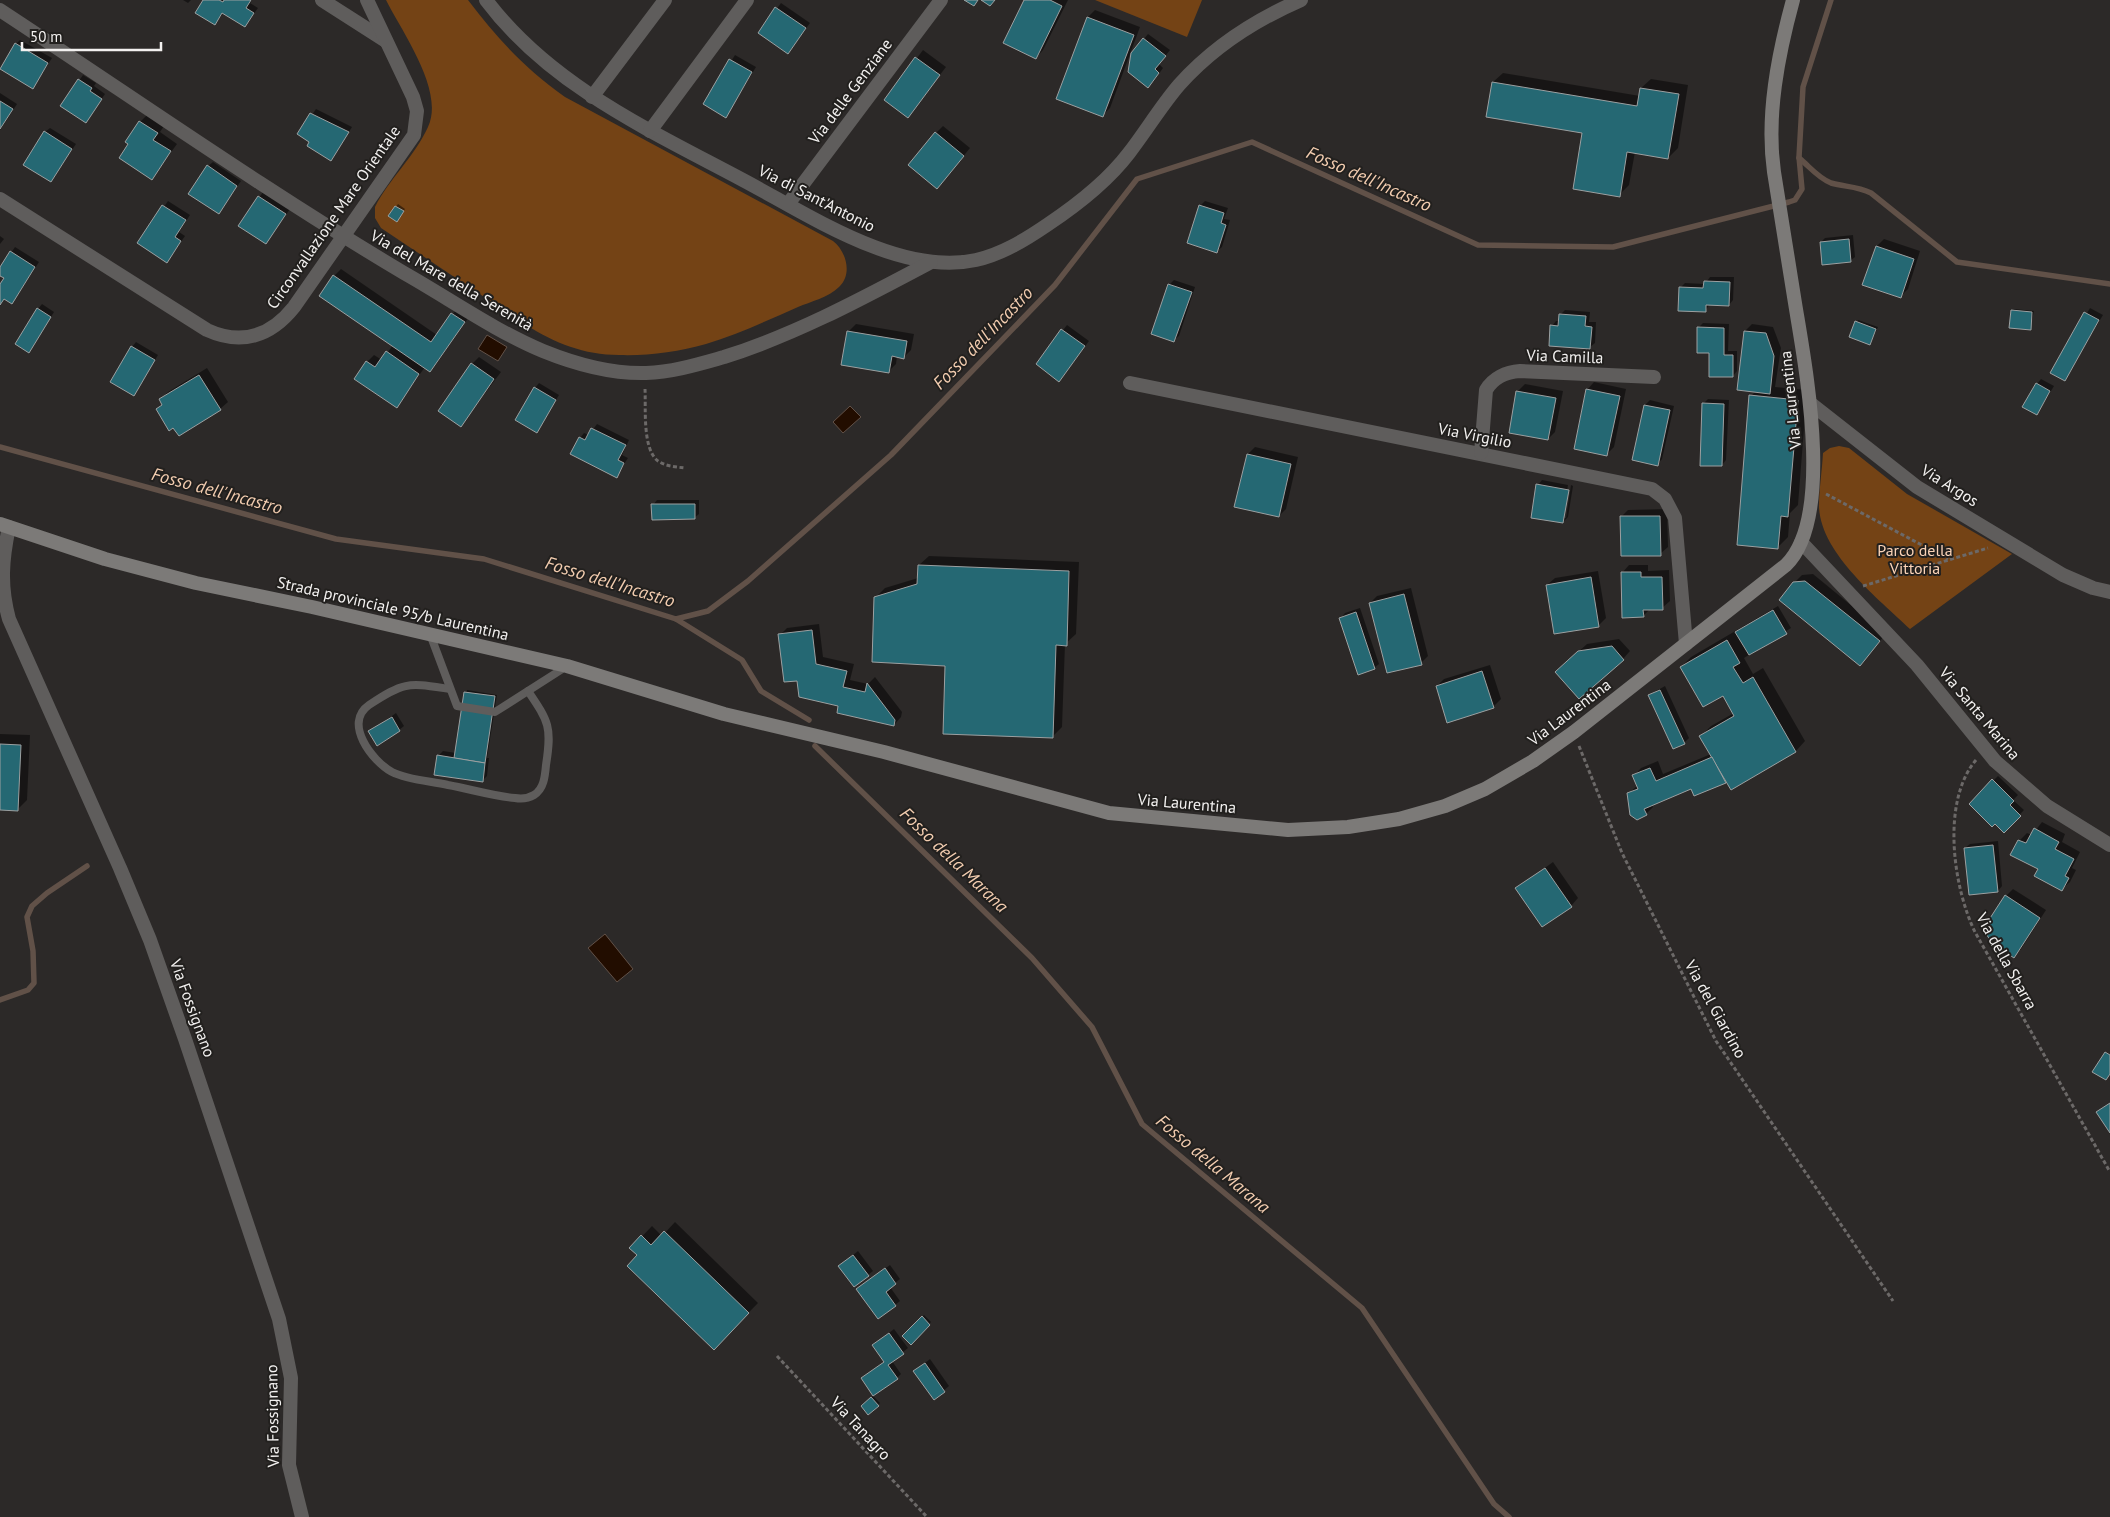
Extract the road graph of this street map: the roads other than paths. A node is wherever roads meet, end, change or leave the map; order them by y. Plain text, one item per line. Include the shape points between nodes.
1 (322, 0) edge
2 (367, 0) edge
3 (486, 0) edge
4 (664, 0) edge
5 (747, 0) edge
6 (941, 0) edge
7 (1301, 0) edge
8 (1793, 0) edge
9 (0, 10) edge
10 (387, 42) junction
11 (592, 97) junction
12 (650, 131) junction
13 (0, 199) edge
14 (788, 204) junction
15 (341, 236) junction
16 (931, 262) junction
17 (1654, 377) dead end
18 (1130, 383) dead end
19 (1810, 403) junction
20 (1481, 453) junction
21 (4, 526) edge
22 (1801, 542) junction
23 (2110, 592) edge
24 (430, 634) junction
25 (1686, 644) junction
26 (567, 666) junction
27 (450, 688) junction
28 (528, 691) junction
29 (778, 727) joint
30 (2110, 845) edge
31 (302, 1517) edge

1 - 10 street
2 - 10 street, Circonvallazione Mare Orientale
3 - 11 street, Via di Sant'Antonio via 522,41
4 - 11 street
5 - 12 street
6 - 14 street, Via delle Genziane
7 - 16 street, Via di Sant'Antonio via 1250,26 1203,61 1178,86 1117,166 1063,214 1015,245 986,257 956,263
8 - 19 main road, Via Laurentina via 1773,101 1771,134
9 - 15 street, Via del Mare della Serenità
10 - 15 street, Circonvallazione Mare Orientale via 413,97 417,110 415,130
11 - 12 street, Via di Sant'Antonio
12 - 14 street, Via di Sant'Antonio
13 - 15 street, Circonvallazione Mare Orientale via 198,325 232,338 256,336 280,323
14 - 16 street, Via di Sant'Antonio via 858,241
15 - 16 street, Via del Mare della Serenità via 538,349 586,366 644,373 706,362 768,341 835,312
17 - 20 street, Via Camilla via 1520,371 1504,375 1490,383 1486,390
18 - 20 street, Via Virgilio
19 - 22 main road, Via Laurentina via 1812,486
19 - 23 street, Via Argos via 1917,487 2063,575
20 - 25 street, Via Virgilio via 1642,486 1666,499 1677,525
21 - 24 main road, Strada provinciale 95/b Laurentina via 105,559 196,583
21 - 31 street, Via Fossignano via 2,592 9,618 150,940 282,1328 291,1378 289,1465
22 - 25 main road, Via Laurentina via 1786,565
22 - 30 street, Via Santa Marina via 1902,649 1985,750 2042,803
24 - 26 main road, Strada provinciale 95/b Laurentina
24 - 27 lane
25 - 29 main road, Via Laurentina via 1574,732 1499,782 1446,806 1370,824 1288,830 1109,813
26 - 28 lane
26 - 29 main road, Strada provinciale 95/b Laurentina via 724,714
27 - 28 lane via 457,706 495,712
27 - 28 lane via 411,684 395,689 361,711 357,722 360,734 378,760 397,774 520,798 534,795 544,782 550,740 546,719

